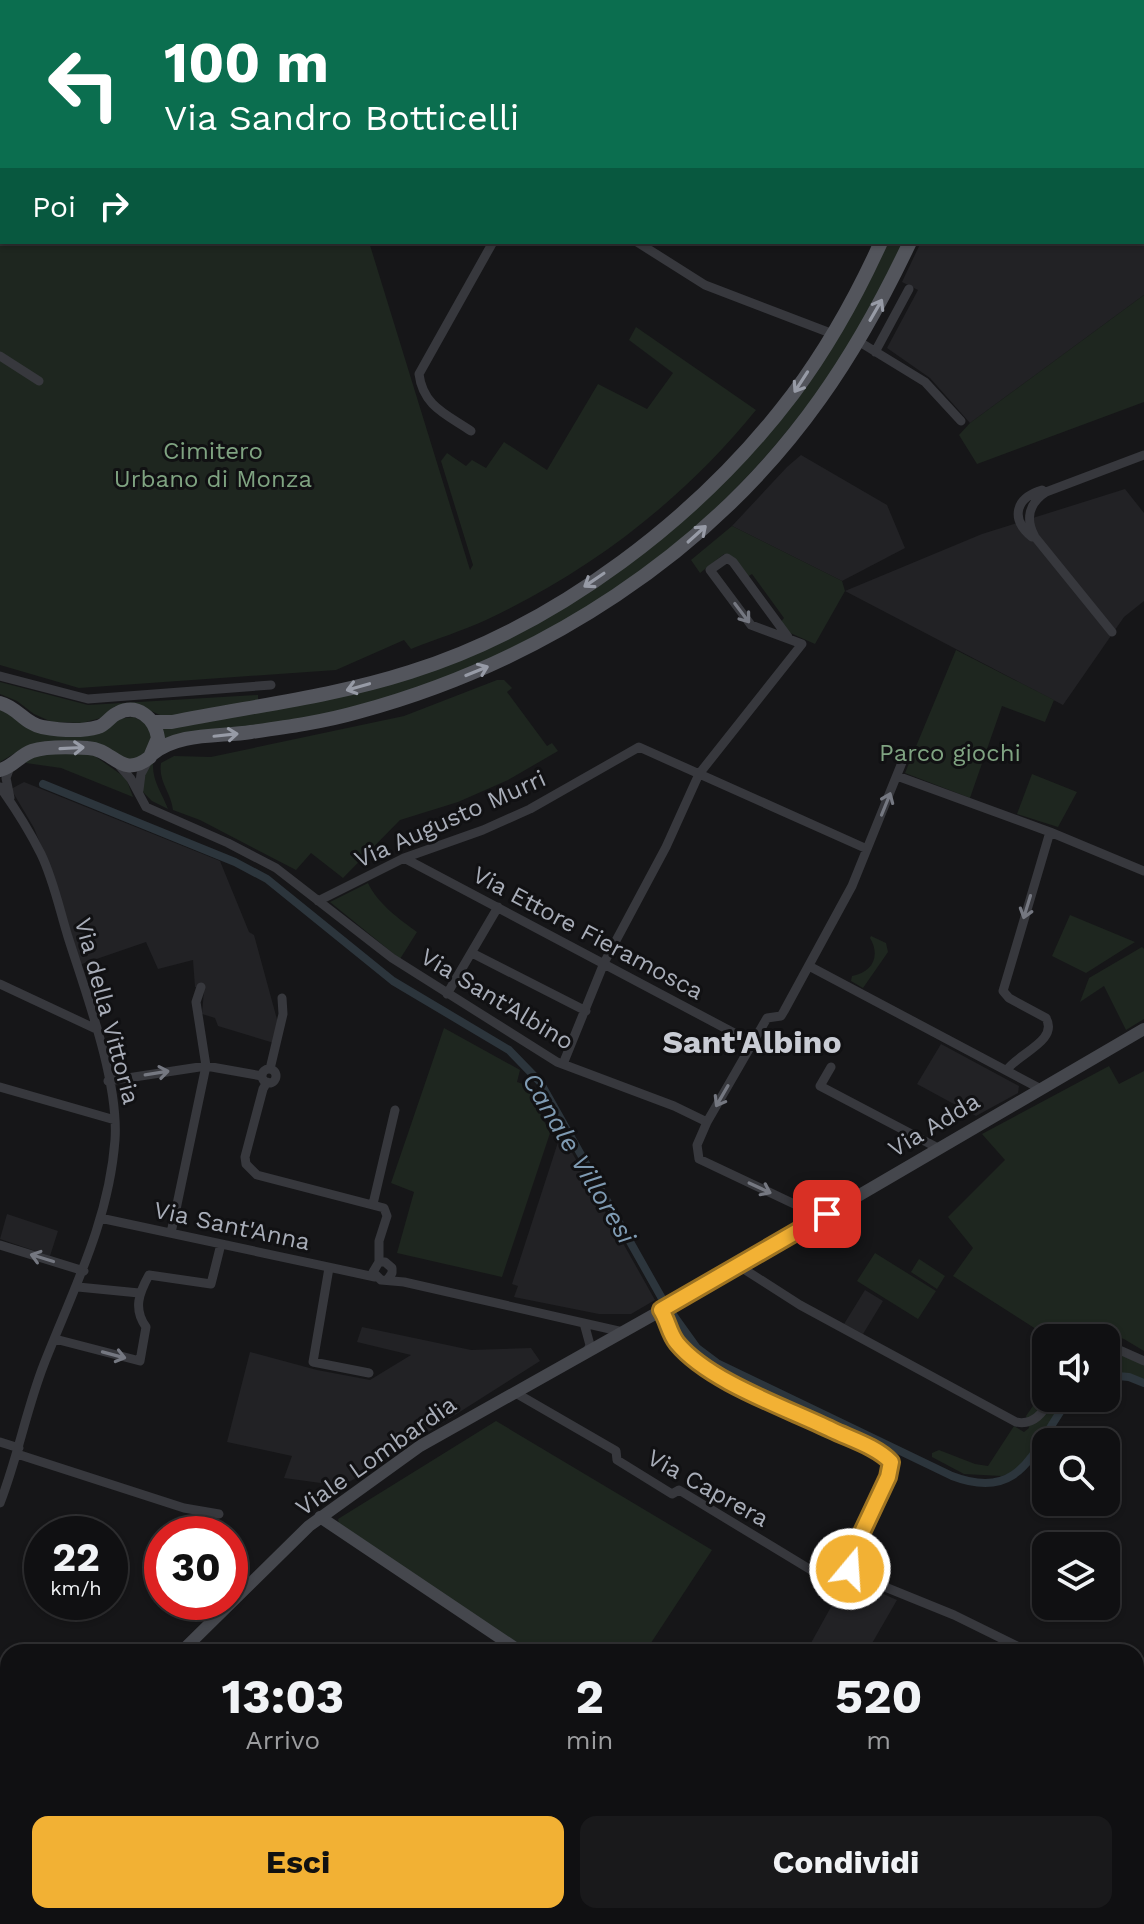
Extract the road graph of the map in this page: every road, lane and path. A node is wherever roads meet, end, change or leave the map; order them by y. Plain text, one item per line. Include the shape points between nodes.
1 (492, 244) edge
2 (640, 244) edge
3 (880, 244) edge
4 (909, 244) edge
5 (909, 289) dead end
6 (833, 334) junction
7 (858, 341) junction
8 (875, 352) junction
9 (0, 356) edge
10 (39, 381) dead end
11 (961, 421) dead end
12 (471, 431) dead end
13 (1144, 455) edge
14 (1112, 632) dead end
15 (788, 637) junction
16 (0, 676) edge
17 (271, 685) dead end
18 (0, 703) edge
19 (153, 722) junction
20 (151, 755) junction
21 (905, 755) dead end
22 (115, 761) junction
23 (5, 768) edge
24 (699, 774) junction
25 (897, 776) junction
26 (0, 787) edge
27 (139, 793) junction
28 (10, 798) junction
29 (1050, 832) junction
30 (867, 849) junction
31 (404, 858) junction
32 (1144, 871) edge
33 (318, 901) junction
34 (498, 907) junction
35 (472, 953) junction
36 (604, 963) junction
37 (809, 966) junction
38 (0, 984) edge
39 (201, 987) dead end
40 (447, 994) junction
41 (282, 998) dead end
42 (586, 1011) junction
43 (96, 1029) junction
44 (1144, 1029) edge
45 (753, 1043) junction
46 (563, 1064) junction
47 (206, 1066) junction
48 (831, 1067) dead end
49 (1007, 1070) junction
50 (266, 1076) junction
51 (108, 1081) junction
52 (0, 1087) edge
53 (1039, 1088) junction
54 (395, 1110) dead end
55 (115, 1120) junction
56 (707, 1122) junction
57 (938, 1148) junction
58 (373, 1204) junction
59 (100, 1218) junction
60 (817, 1220) junction
61 (171, 1233) junction
62 (221, 1244) junction
63 (0, 1245) edge
64 (378, 1264) junction
65 (739, 1266) junction
66 (329, 1268) junction
67 (84, 1271) junction
68 (390, 1275) junction
69 (78, 1287) junction
70 (139, 1293) junction
71 (664, 1309) junction
72 (584, 1323) junction
73 (623, 1332) junction
74 (55, 1339) junction
75 (1120, 1350) edge
76 (587, 1352) junction
77 (1144, 1361) edge
78 (369, 1373) dead end
79 (514, 1392) junction
80 (1042, 1412) edge
81 (0, 1442) edge
82 (18, 1451) junction
83 (0, 1503) edge
84 (219, 1514) dead end
85 (320, 1517) junction
86 (850, 1569) junction
87 (189, 1644) edge
88 (509, 1644) edge
89 (1001, 1644) edge

1 - 12 street via 419,374 427,400
2 - 6 street via 705,285
3 - 6 main road
7 -> 4 main road
5 - 8 street
6 -> 19 main road via 777,414 724,472 630,556 534,618 449,658 344,691
7 - 8 street
20 -> 7 main road via 180,740 308,724 403,699 491,665 563,628 656,566 727,506 819,400
8 - 11 street via 925,382
9 - 10 street
13 - 14 street via 1029,495 1019,510 1022,527
15 -> 15 street via 733,562 727,558 710,570 751,625
15 - 24 street via 802,644
16 - 17 street via 88,699
18 - 19 main road via 40,727 96,728 128,710 142,712
19 - 20 main road via 158,738
20 - 22 main road via 135,765
20 - 27 street
21 - 25 street
23 -> 22 main road via 34,750 90,747
22 - 27 street, Via Sant'Albino
23 - 28 street
24 - 30 street
24 - 31 street, Via Augusto Murri via 639,747 530,809
24 - 36 street
25 - 29 street
30 -> 25 street
26 - 28 street, Via della Vittoria
27 - 33 street, Via Sant'Albino via 150,810 255,856
28 - 43 street, Via della Vittoria via 41,854
29 - 32 street
29 -> 49 street via 1003,989 1007,997 1046,1018 1049,1030
30 - 37 street
31 - 33 street, Via Augusto Murri
31 - 34 street, Via Ettore Fieramosca
33 - 40 street, Via Sant'Albino
34 - 35 street
34 - 36 street, Via Ettore Fieramosca
35 - 40 street
35 - 42 street
36 - 42 street
36 - 45 street, Via Ettore Fieramosca
37 - 45 street via 781,1016 767,1018
37 - 49 street
38 - 43 street
39 - 47 street via 196,1002
40 - 46 street, Via Sant'Albino
41 - 50 street via 283,1014
42 - 46 street
43 - 51 street, Via della Vittoria
44 - 53 main road, Via Adda
45 -> 56 street
46 - 56 street, Via Sant'Albino
47 - 50 street
51 -> 47 street
47 - 61 street
48 - 57 street via 820,1086
49 - 53 street
50 - 58 street via 245,1157 251,1171
51 - 55 street, Via della Vittoria
52 - 55 street
53 - 57 main road, Via Adda
54 - 58 street
55 - 59 street, Via della Vittoria
56 -> 60 street via 697,1145 699,1159 809,1211
57 - 60 main road, Via Adda
58 - 64 street via 387,1214
59 - 61 street, Via Sant'Anna
59 - 67 street, Via della Vittoria
60 - 65 main road, Via Adda
61 - 62 street, Via Sant'Anna
62 - 66 street, Via Sant'Anna
62 - 70 street via 211,1284 149,1275
67 -> 63 street
64 - 66 street, Via Sant'Anna via 355,1273
64 - 68 street
64 - 68 street, Via Sant'Anna via 381,1280
65 - 71 main road, Via Adda
65 - 80 street via 800,1305 1016,1422 1031,1422
66 - 78 street via 313,1362
67 - 69 street, Via della Vittoria
68 - 72 street, Via Sant'Anna
69 - 70 street
69 - 74 street, Via della Vittoria
74 -> 70 street via 140,1361 146,1327 138,1317
71 - 73 main road, Via Adda
71 - 86 street via 671,1335 706,1369 891,1462 848,1562
72 - 73 street, Via Sant'Anna
72 - 76 street
73 - 76 main road, Viale Lombardia
74 - 82 street, Via della Vittoria via 44,1357
75 - 77 street
76 - 79 main road, Viale Lombardia
79 - 85 main road, Viale Lombardia via 420,1446
79 - 86 street, Via Caprera via 616,1451 617,1460 672,1494 679,1490 816,1573 826,1577
81 - 82 street
82 - 83 street, Via della Vittoria
82 - 84 street via 184,1508
85 - 87 main road, Viale Lombardia
85 - 88 main road
86 - 89 street via 954,1615

